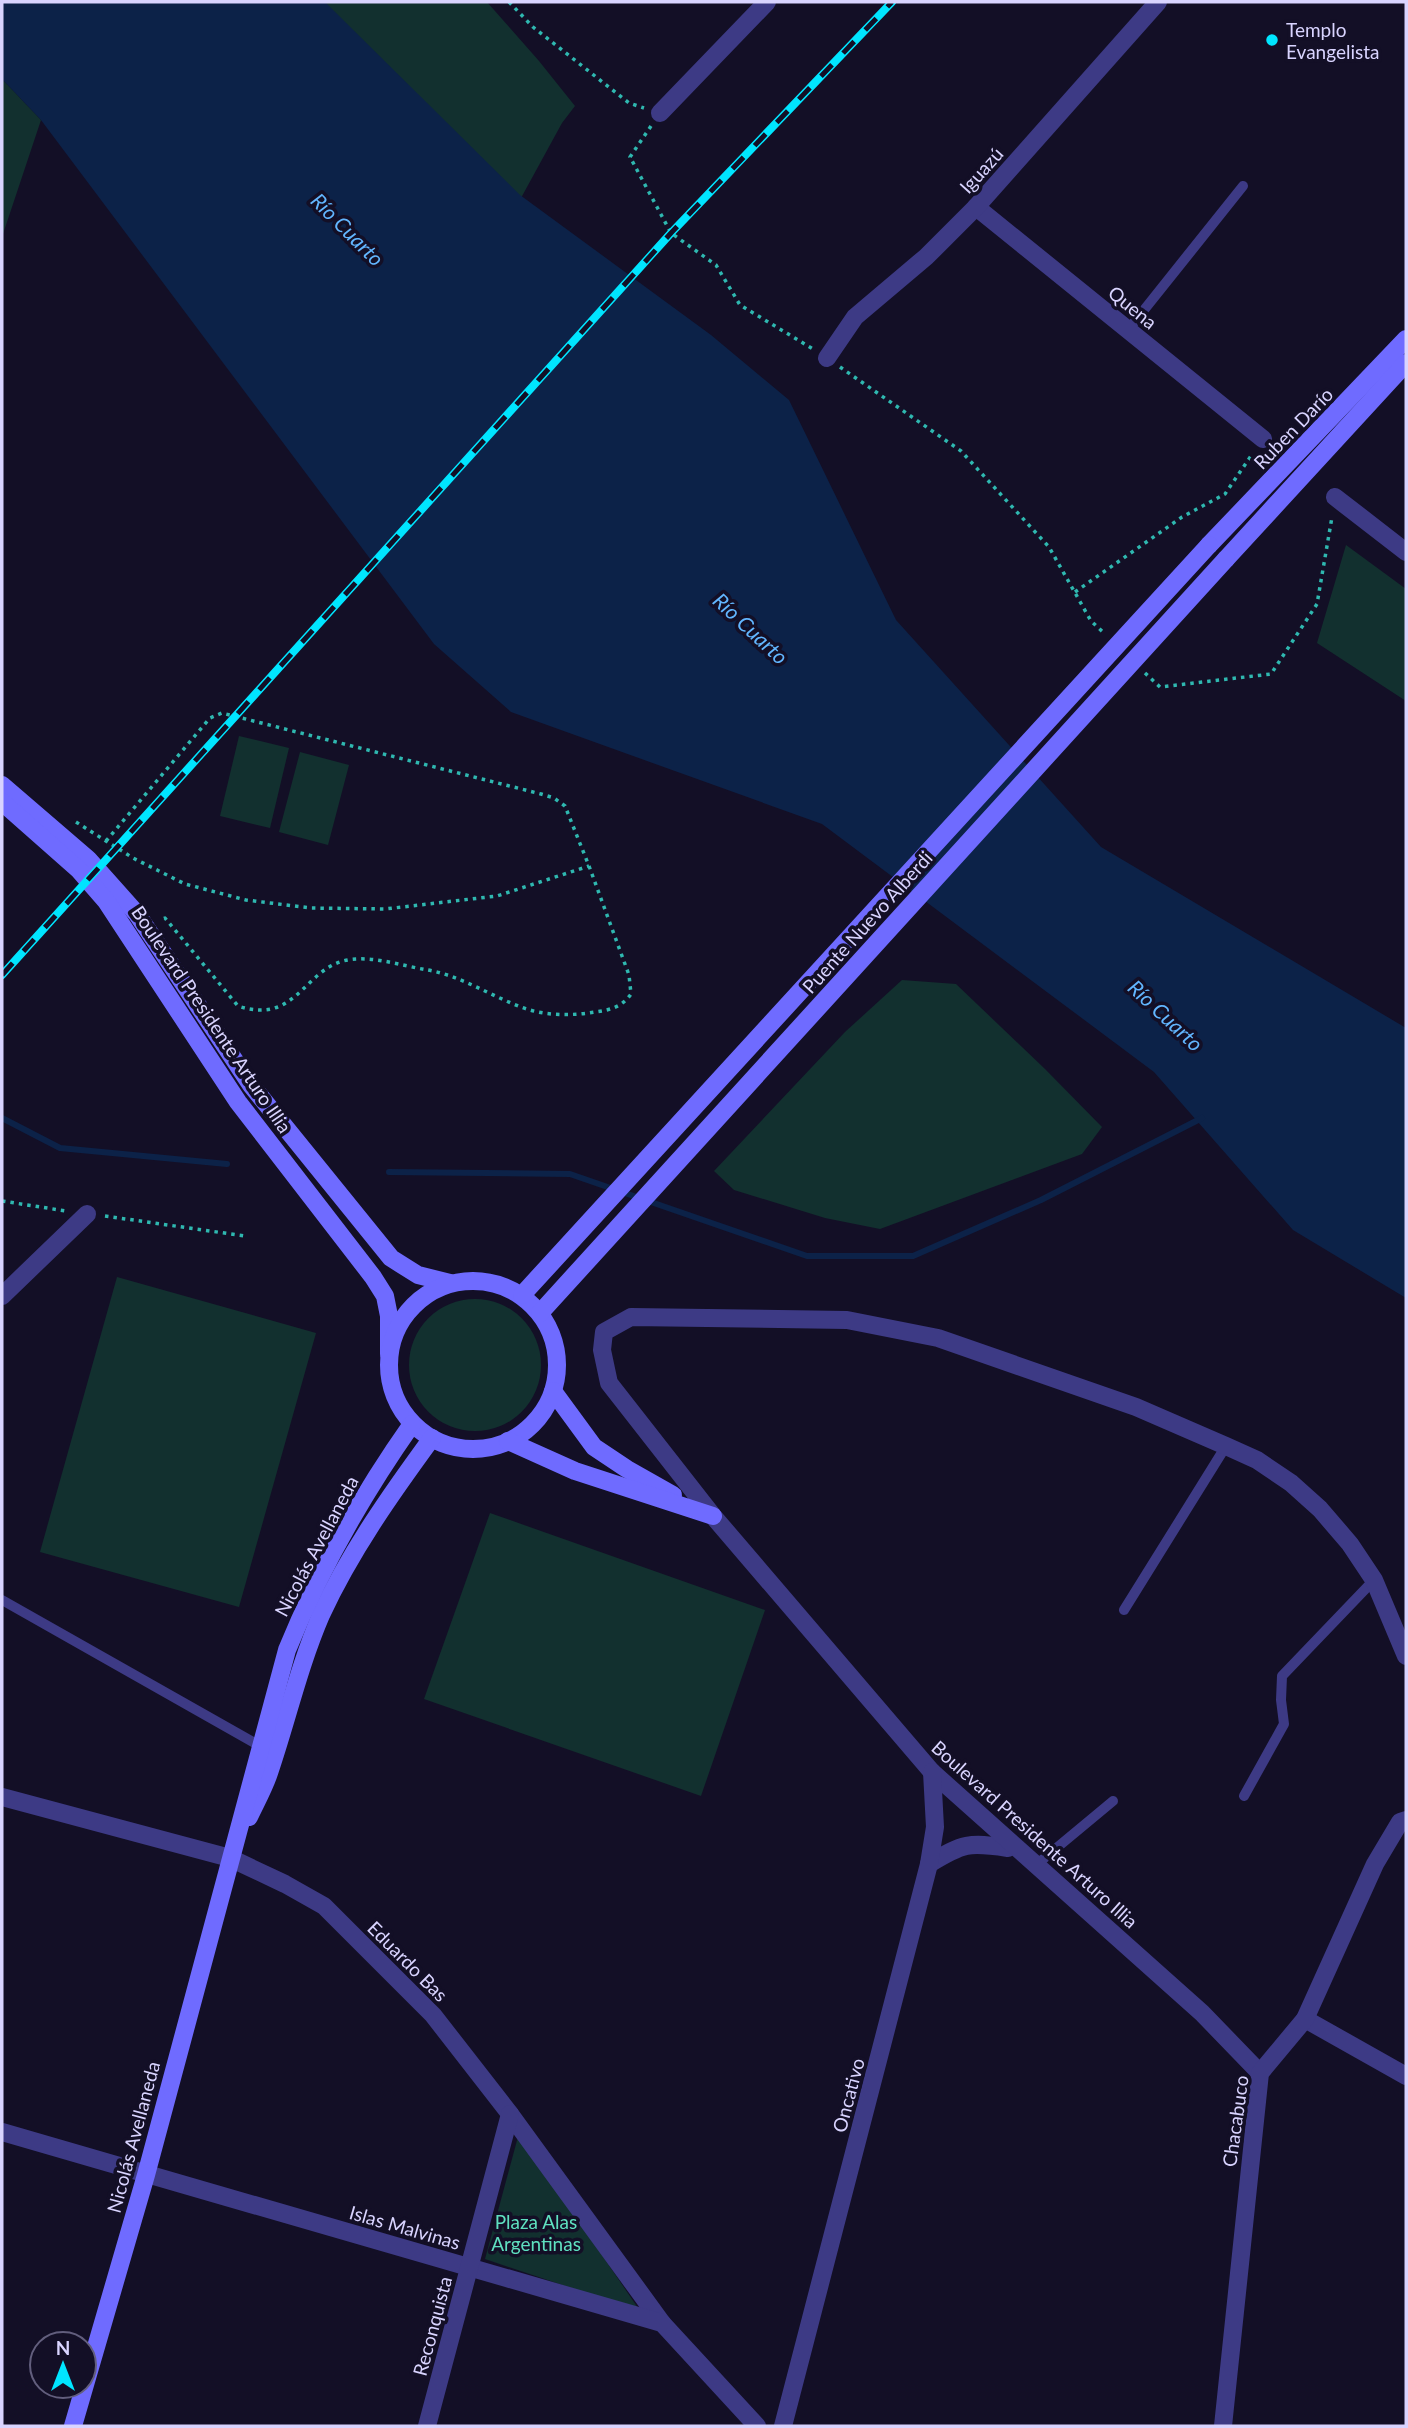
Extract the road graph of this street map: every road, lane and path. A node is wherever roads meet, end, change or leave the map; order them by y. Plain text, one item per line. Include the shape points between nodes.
1 (509, 2) edge
2 (1158, 2) edge
3 (765, 3) edge
4 (660, 113) junction
5 (1243, 186) dead end
6 (976, 206) junction
7 (1128, 330) junction
8 (1406, 339) edge
9 (827, 358) junction
10 (1406, 363) edge
11 (1263, 439) joint
12 (1335, 497) joint
13 (1209, 545) joint
14 (1406, 552) edge
15 (1226, 559) joint
16 (1075, 592) junction
17 (1111, 640) dead end
18 (1140, 668) dead end
19 (2, 785) edge
20 (2, 802) edge
21 (75, 821) dead end
22 (106, 841) junction
23 (589, 866) junction
24 (146, 927) junction
25 (2, 1201) edge
26 (88, 1214) junction
27 (245, 1236) dead end
28 (450, 1283) junction
29 (522, 1295) junction
30 (2, 1296) edge
31 (540, 1313) junction
32 (389, 1354) junction
33 (553, 1391) junction
34 (412, 1424) junction
35 (432, 1438) junction
36 (508, 1441) junction
37 (1226, 1446) junction
38 (713, 1517) junction
39 (1374, 1580) junction
40 (2, 1600) edge
41 (1124, 1610) dead end
42 (1406, 1656) edge
43 (260, 1746) junction
44 (932, 1772) junction
45 (1244, 1796) dead end
46 (2, 1797) edge
47 (1113, 1801) dead end
48 (1404, 1818) edge
49 (1007, 1848) dead end
50 (230, 1858) junction
51 (929, 1864) junction
52 (1036, 1865) junction
53 (1306, 2019) junction
54 (1260, 2073) junction
55 (1406, 2076) edge
56 (510, 2114) junction
57 (2, 2132) edge
58 (146, 2175) junction
59 (469, 2267) junction
60 (662, 2323) junction
61 (73, 2426) edge
62 (427, 2426) edge
63 (757, 2426) edge
64 (783, 2426) edge
65 (1223, 2426) edge

1 - 4 path via 533,27 629,103
2 - 6 street, Iguazú
3 - 4 street
4 - 9 path via 630,157 671,233 716,265 740,305
5 - 7 lane
6 - 7 street, Quena
6 - 9 street, Iguazú via 926,257 855,317
7 - 11 street, Quena
8 - 13 main road, Ruben Darío
9 - 16 path via 961,452 1049,547
10 - 15 main road, Ruben Darío
11 - 16 path via 1225,494 1182,517
12 - 14 street
12 - 18 path via 1317,604 1271,674 1160,687
13 - 29 main road, Puente Nuevo Alberdi, bridge
15 - 31 main road, Puente Nuevo Alberdi, bridge
16 - 17 path via 1091,621
19 - 24 main road, Boulevard Presidente Arturo Illia via 88,859
20 - 32 main road, Boulevard Presidente Arturo Illia via 79,870 106,901 238,1102 373,1277 385,1296
21 - 22 path
22 - 23 path via 186,884 246,900 311,908 385,909 497,896
22 - 23 path via 210,718 222,713 554,798 565,806
23 - 24 path via 629,975 631,994 624,1004 580,1015 523,1008 448,974 371,960 332,964 297,996 273,1008 253,1011 238,1006 165,918
24 - 28 main road, Boulevard Presidente Arturo Illia via 251,1085 391,1258 418,1275
25 - 26 path
26 - 27 path
26 - 30 street
28 - 29 main road via 476,1280
28 - 32 main road via 421,1298 400,1322
29 - 31 main road
31 - 33 main road via 552,1335 557,1363
32 - 34 main road via 390,1380 398,1404
33 - 36 main road via 542,1412
33 - 38 main road via 594,1447
34 - 35 main road
34 - 43 main road, Nicolás Avellaneda via 377,1475 307,1601 287,1650
35 - 36 main road via 468,1448
35 - 50 main road, Nicolás Avellaneda via 349,1563 322,1614 268,1776
36 - 38 main road via 575,1471
37 - 38 street, Boulevard Presidente Arturo Illia via 1136,1407 937,1338 847,1320 631,1317 604,1332 608,1383
37 - 39 street via 1292,1483 1350,1544
37 - 41 lane
38 - 44 street, Boulevard Presidente Arturo Illia
39 - 42 street
39 - 45 lane via 1282,1676 1284,1724
40 - 43 lane
43 - 50 main road, Nicolás Avellaneda
44 - 51 street, Oncativo via 935,1827
44 - 52 street, Boulevard Presidente Arturo Illia
46 - 50 street, Eduardo Bas
47 - 52 lane
48 - 53 street, Chacabuco via 1375,1864
49 - 51 street via 975,1843 955,1848
50 - 56 street, Eduardo Bas via 324,1906 433,2015
50 - 58 main road, Nicolás Avellaneda
51 - 64 street, Oncativo
52 - 54 street, Boulevard Presidente Arturo Illia via 1202,2013
53 - 54 street, Chacabuco
53 - 55 street
54 - 65 street, Chacabuco
56 - 59 street, Reconquista
56 - 60 street, Eduardo Bas
57 - 58 street, Islas Malvinas
58 - 59 street, Islas Malvinas
58 - 61 main road, Nicolás Avellaneda
59 - 60 street, Islas Malvinas
59 - 62 street, Reconquista
60 - 63 street

